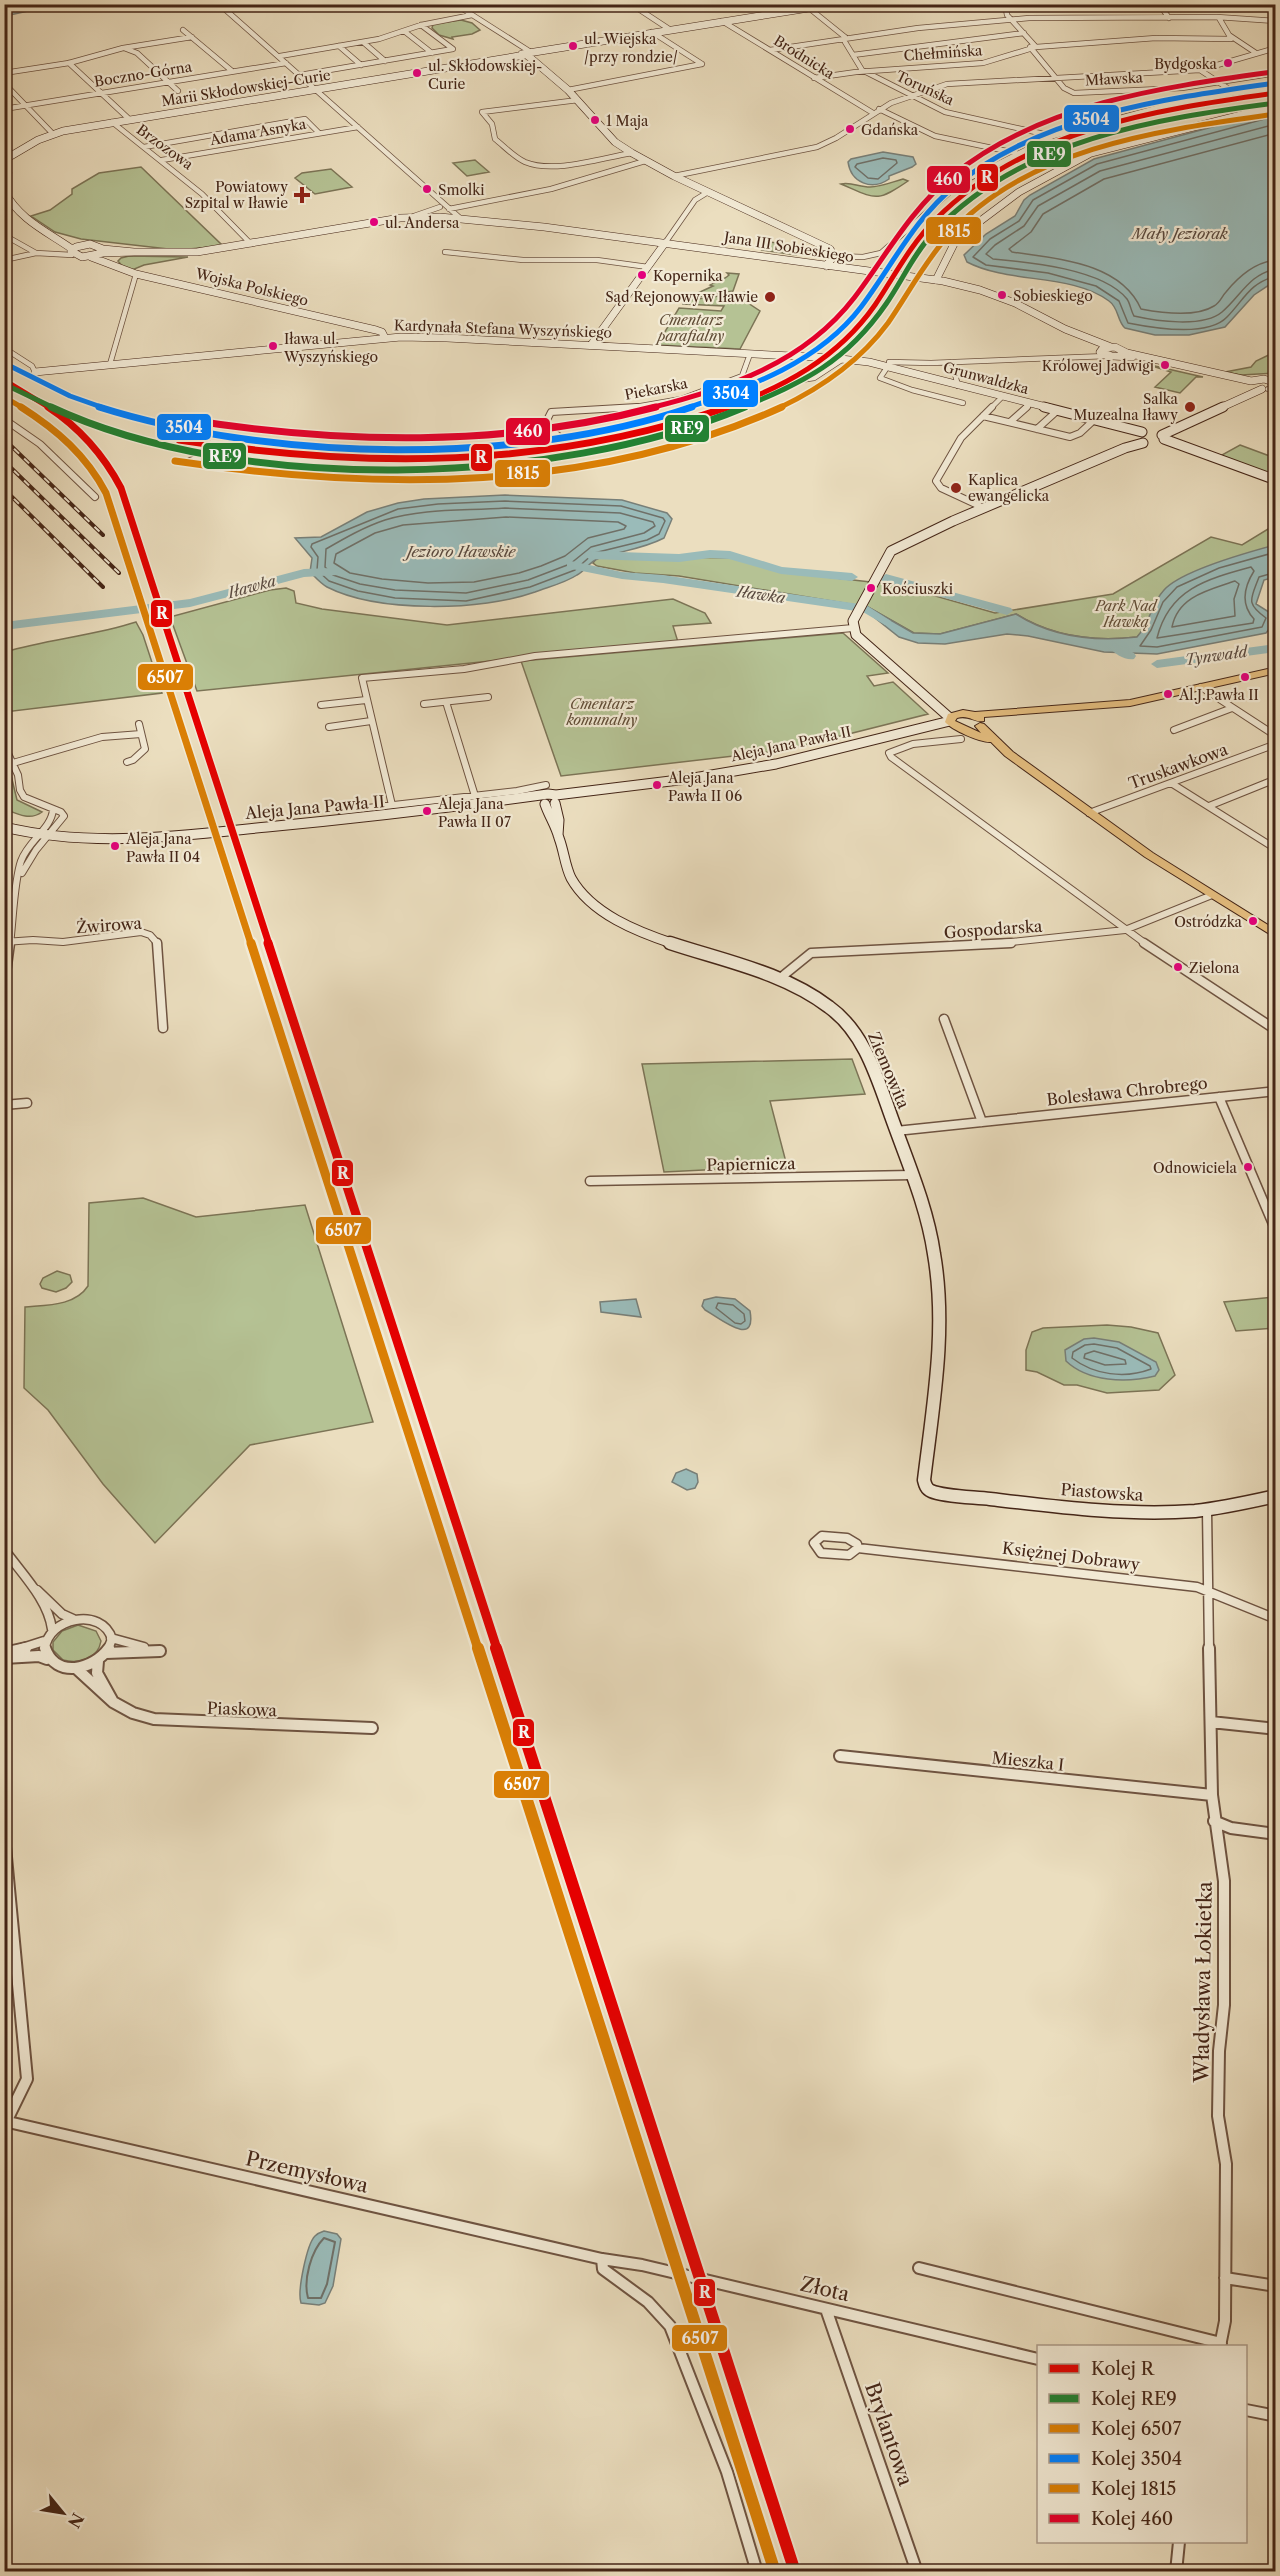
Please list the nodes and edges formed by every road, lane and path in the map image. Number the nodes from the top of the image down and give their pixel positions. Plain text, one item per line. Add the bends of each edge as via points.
1 (219, 4) edge
2 (455, 4) edge
3 (631, 4) edge
4 (834, 4) edge
5 (1005, 4) edge
6 (1159, 4) edge
7 (807, 6) edge
8 (472, 15) junction
9 (1010, 18) junction
10 (1169, 18) junction
11 (1219, 18) junction
12 (722, 21) junction
13 (1275, 21) edge
14 (421, 25) junction
15 (669, 29) junction
16 (183, 30) dead end
17 (404, 32) junction
18 (652, 32) junction
19 (1024, 33) junction
20 (192, 37) junction
21 (845, 37) junction
22 (1231, 39) junction
23 (363, 42) junction
24 (339, 46) junction
25 (1033, 47) junction
26 (123, 48) junction
27 (1275, 48) edge
28 (770, 50) junction
29 (1256, 52) junction
30 (432, 53) junction
31 (528, 53) junction
32 (853, 55) junction
33 (280, 56) junction
34 (385, 61) junction
35 (69, 63) junction
36 (286, 63) junction
37 (361, 65) junction
38 (861, 70) junction
39 (1200, 70) junction
40 (232, 71) junction
41 (4, 73) edge
42 (1275, 73) edge
43 (300, 75) junction
44 (1056, 76) junction
45 (814, 78) junction
46 (4, 82) edge
47 (170, 82) junction
48 (1219, 83) junction
49 (1275, 89) edge
50 (317, 90) junction
51 (568, 90) junction
52 (178, 91) dead end
53 (100, 93) junction
54 (1235, 93) junction
55 (909, 95) junction
56 (578, 100) junction
57 (27, 105) junction
58 (1275, 106) edge
59 (4, 109) edge
60 (879, 110) junction
61 (873, 113) junction
62 (129, 120) junction
63 (112, 122) junction
64 (358, 127) junction
65 (319, 133) junction
66 (53, 134) junction
67 (1053, 136) junction
68 (144, 147) junction
69 (18, 151) junction
70 (632, 153) junction
71 (1016, 153) junction
72 (4, 160) edge
73 (162, 160) junction
74 (645, 161) junction
75 (5, 169) edge
76 (4, 176) edge
77 (674, 176) junction
78 (4, 191) edge
79 (708, 192) junction
80 (441, 204) junction
81 (448, 209) junction
82 (414, 216) junction
83 (439, 218) junction
84 (460, 218) junction
85 (393, 219) junction
86 (471, 220) junction
87 (4, 235) edge
88 (60, 241) junction
89 (665, 243) junction
90 (251, 244) junction
91 (74, 250) junction
92 (101, 252) junction
93 (134, 252) junction
94 (445, 252) dead end
95 (36, 253) junction
96 (45, 253) junction
97 (834, 256) junction
98 (90, 257) junction
99 (4, 260) edge
100 (110, 264) junction
101 (826, 266) junction
102 (648, 267) junction
103 (136, 274) junction
104 (936, 279) junction
105 (385, 338) junction
106 (591, 345) junction
107 (4, 348) edge
108 (1105, 351) junction
109 (750, 354) junction
110 (843, 359) junction
111 (952, 362) junction
112 (110, 363) junction
113 (889, 364) junction
114 (35, 371) joint
115 (1266, 385) edge
116 (958, 386) junction
117 (1002, 397) junction
118 (963, 403) dead end
119 (1030, 404) junction
120 (1058, 410) junction
121 (983, 416) junction
122 (4, 419) edge
123 (1095, 419) junction
124 (1010, 422) junction
125 (1037, 429) junction
126 (1139, 437) junction
127 (1160, 437) junction
128 (563, 439) dead end
129 (190, 461) dead end
130 (1275, 480) edge
131 (95, 497) dead end
132 (984, 508) junction
133 (853, 628) junction
134 (1275, 670) edge
135 (912, 685) junction
136 (1201, 687) junction
137 (488, 697) dead end
138 (366, 700) junction
139 (446, 702) junction
140 (424, 704) dead end
141 (321, 705) dead end
142 (1232, 708) junction
143 (962, 714) junction
144 (979, 721) junction
145 (371, 722) junction
146 (139, 724) dead end
147 (329, 727) dead end
148 (957, 727) junction
149 (1174, 730) dead end
150 (141, 734) junction
151 (1275, 736) edge
152 (1275, 744) edge
153 (4, 745) edge
154 (1010, 754) junction
155 (127, 762) dead end
156 (13, 763) junction
157 (1275, 779) edge
158 (1171, 783) junction
159 (475, 796) junction
160 (549, 797) junction
161 (392, 805) junction
162 (1209, 806) junction
163 (341, 811) dead end
164 (1089, 813) junction
165 (4, 821) edge
166 (4, 826) edge
167 (46, 832) junction
168 (1275, 849) edge
169 (1212, 895) junction
170 (1125, 930) junction
171 (1275, 935) edge
172 (8, 942) edge
173 (779, 979) junction
174 (4, 988) edge
175 (944, 1018) dead end
176 (163, 1028) dead end
177 (1275, 1030) edge
178 (1275, 1091) edge
179 (1219, 1097) junction
180 (27, 1103) dead end
181 (4, 1105) edge
182 (982, 1122) junction
183 (896, 1131) junction
184 (912, 1175) junction
185 (590, 1181) dead end
186 (1275, 1231) edge
187 (926, 1487) joint
188 (1275, 1496) edge
189 (1207, 1510) junction
190 (858, 1548) dead end
191 (4, 1549) edge
192 (28, 1581) junction
193 (1208, 1590) junction
194 (74, 1619) junction
195 (1275, 1619) edge
196 (52, 1629) junction
197 (111, 1638) junction
198 (44, 1641) junction
199 (4, 1653) edge
200 (102, 1657) junction
201 (4, 1658) edge
202 (47, 1659) junction
203 (77, 1669) junction
204 (114, 1703) junction
205 (1210, 1722) junction
206 (372, 1728) dead end
207 (1275, 1729) edge
208 (840, 1756) dead end
209 (1212, 1795) junction
210 (1214, 1821) junction
211 (1275, 1834) edge
212 (4, 1836) edge
213 (5, 2121) edge
214 (602, 2259) junction
215 (919, 2268) dead end
216 (1225, 2278) junction
217 (1275, 2286) edge
218 (826, 2309) junction
219 (1221, 2345) edge
220 (1037, 2359) edge
221 (1247, 2410) edge
222 (1275, 2416) edge
223 (1179, 2543) edge
224 (757, 2571) edge
225 (917, 2571) edge
226 (1176, 2571) edge

1 - 33 street
2 - 8 street
3 - 15 street
4 - 7 street, Marii Skłodowskiej-Curie
5 - 9 street
6 - 10 street
7 - 12 street, Marii Skłodowskiej-Curie
7 - 21 street
8 - 14 street
8 - 31 street
9 - 10 street
9 - 19 street
9 - 21 street
10 - 11 street
11 - 13 street
11 - 22 street
12 - 15 street, Marii Skłodowskiej-Curie
12 - 28 street, Brodnicka
14 - 17 street
14 - 30 street via 453,49
15 - 18 street, Marii Skłodowskiej-Curie
16 - 20 street
17 - 23 street
17 - 30 street
18 - 31 street, Marii Skłodowskiej-Curie
18 - 51 street via 702,64
19 - 25 street
19 - 32 street
20 - 26 street
20 - 40 street
21 - 28 street
21 - 32 street
22 - 25 street, Chełmińska via 1156,38
22 - 29 street
23 - 24 street
23 - 34 street
24 - 33 street
24 - 37 street
25 - 38 street, Chełmińska via 987,62
25 - 44 street, Mławska
26 - 35 street
26 - 47 street via 137,53
27 - 29 street
28 - 45 street, Brodnicka
29 - 39 street
30 - 34 street
31 - 50 street, Marii Skłodowskiej-Curie
31 - 51 street
32 - 38 street
33 - 36 street
34 - 37 street
35 - 41 street
35 - 53 street
36 - 40 street, Boczno-Górna
36 - 43 street
37 - 43 street
38 - 45 street, Chełmińska
38 - 55 street, Toruńska
39 - 44 street
39 - 48 street
40 - 47 street, Boczno-Górna
42 - 48 street, Mławska
43 - 50 street
44 - 48 street, Mławska via 1067,91 1074,93
44 - 55 street via 962,82
45 - 61 street, Brodnicka
46 - 57 street
47 - 52 street
47 - 53 street, Boczno-Górna
48 - 54 street
49 - 54 street
50 - 62 street, Marii Skłodowskiej-Curie
50 - 64 street
51 - 56 street
53 - 57 street, Boczno-Górna
53 - 62 street
54 - 67 street via 1168,105
55 - 60 street
55 - 67 street, Toruńska via 955,116
56 - 70 street via 613,140
56 - 70 street via 482,112 492,124 495,139 523,161 546,168
57 - 59 street, Boczno-Górna
57 - 66 street
58 - 104 street via 1085,156 1019,192 963,234
60 - 61 street
60 - 71 street via 935,135
61 - 77 street via 817,147
62 - 63 street, Marii Skłodowskiej-Curie
63 - 66 street, Marii Skłodowskiej-Curie
63 - 68 street, Brzozowa
64 - 65 street, Adama Asnyka
64 - 80 street
65 - 68 street via 305,119
65 - 73 street, Adama Asnyka
66 - 69 street, Marii Skłodowskiej-Curie
67 - 71 street
68 - 73 street, Brzozowa
69 - 72 street, Marii Skłodowskiej-Curie
69 - 75 street, Marii Skłodowskiej-Curie
70 - 74 street
71 - 97 street via 960,183 881,253
73 - 90 street, Brzozowa via 188,178
74 - 77 street
74 - 81 street via 551,189
75 - 76 street via 8,173
77 - 79 street
78 - 88 street via 21,218
79 - 89 street via 695,200
79 - 97 street via 822,244
80 - 81 street
80 - 82 street
80 - 83 street
81 - 83 street
81 - 84 street
82 - 83 street
82 - 85 street
83 - 84 street, Jana III Sobieskiego
83 - 85 street
83 - 86 street, Jana III Sobieskiego
84 - 86 street, Jana III Sobieskiego
85 - 90 street
86 - 89 street, Jana III Sobieskiego
87 - 95 street
88 - 91 street
88 - 96 street via 58,248
89 - 101 street, Jana III Sobieskiego
89 - 102 street
90 - 93 street via 197,252
91 - 92 street via 94,245
91 - 96 street
91 - 98 street
92 - 93 street
92 - 98 street
92 - 100 street, Wojska Polskiego
93 - 100 street via 114,256
94 - 102 street via 523,260 597,260
95 - 96 street
95 - 99 street
97 - 101 street
98 - 100 street, Wojska Polskiego
100 - 103 street, Wojska Polskiego
101 - 104 street, Jana III Sobieskiego
102 - 106 street
103 - 105 street, Wojska Polskiego via 376,330
103 - 112 street
104 - 108 street, Jana III Sobieskiego via 1007,300 1092,340
105 - 106 street, Kardynała Stefana Wyszyńskiego
105 - 112 street, Kardynała Stefana Wyszyńskiego
106 - 109 street, Kardynała Stefana Wyszyńskiego
107 - 114 street
108 - 111 street via 1079,357
108 - 115 street
109 - 110 street, Kardynała Stefana Wyszyńskiego
109 - 128 street, Piekarska via 742,376 681,399 625,409 551,412 544,426
110 - 113 street, Grunwaldzka
110 - 129 street via 814,378 708,418 585,448 443,465 363,465 225,455
111 - 113 street
111 - 116 street
112 - 114 street, Kardynała Stefana Wyszyńskiego
113 - 116 street, Grunwaldzka
113 - 118 street via 880,378
115 - 127 street
116 - 117 street, Grunwaldzka
117 - 119 street, Grunwaldzka
117 - 121 street
119 - 120 street, Grunwaldzka
119 - 124 street
120 - 123 street, Grunwaldzka
120 - 125 street
121 - 124 street
121 - 132 street via 962,438 936,481 941,488
122 - 131 street via 39,444
123 - 125 street via 1070,437
123 - 126 street, Grunwaldzka
124 - 125 street
126 - 127 street
126 - 132 street via 1125,448
127 - 130 street
132 - 133 street via 891,551 852,621
133 - 135 street via 863,643
133 - 138 street via 535,656 464,669 362,678
134 - 136 main road
135 - 143 street
135 - 148 street
136 - 142 street
136 - 144 main road via 1130,703 1043,710
137 - 139 street
138 - 141 street
138 - 145 street
139 - 140 street
139 - 159 street
142 - 149 street
142 - 151 street
143 - 144 main road
143 - 148 main road
144 - 148 main road
144 - 154 main road
145 - 147 street
145 - 161 street
146 - 150 street
148 - 154 main road
148 - 160 street, Aleja Jana Pawła II via 894,735 776,764 695,778
148 - 170 street via 889,753
150 - 155 street via 145,748
150 - 156 street via 102,737
152 - 158 street, Truskawkowa
153 - 156 street
154 - 164 main road
156 - 167 street via 24,797 53,810
157 - 162 street
158 - 162 street
158 - 164 street, Truskawkowa
159 - 160 street
159 - 161 street
160 - 167 street, Aleja Jana Pawła II via 464,810 170,837 100,840
160 - 173 street, Ziemowita via 570,876 603,911 645,933
161 - 163 street
162 - 168 street
164 - 169 main road
165 - 167 street, Aleja Jana Pawła II
166 - 167 street, Aleja Jana Pawła II
167 - 172 street via 21,861
169 - 170 street, Gospodarska
169 - 171 main road
170 - 173 street, Gospodarska via 1002,944 816,952 806,955
170 - 177 street
172 - 174 street
172 - 176 street, Żwirowa via 63,942 141,932 150,935 158,944
173 - 183 street, Ziemowita via 821,1000 854,1030 871,1059
175 - 182 street
178 - 179 street, Bolesława Chrobrego
179 - 182 street, Bolesława Chrobrego
179 - 186 street
180 - 181 street
182 - 183 street, Bolesława Chrobrego
183 - 184 street, Ziemowita
184 - 185 street, Papiernicza
184 - 187 street, Ziemowita via 933,1247 939,1299
187 - 189 street, Piastowska via 941,1494 1080,1507
188 - 189 street, Piastowska
189 - 193 street, Władysława Łokietka
190 - 193 street, Księżnej Dobrawy
191 - 192 street
192 - 194 street via 62,1614
192 - 196 street via 51,1620
193 - 195 street, Księżnej Dobrawy
193 - 205 street, Władysława Łokietka
194 - 196 street
194 - 197 street via 96,1621
196 - 198 street
197 - 200 street
197 - 200 street via 160,1651
198 - 199 street
198 - 202 street
200 - 203 street
200 - 204 street via 97,1673
201 - 202 street, Piaskowa
202 - 203 street, Piaskowa
203 - 204 street, Piaskowa
204 - 206 street, Piaskowa via 139,1716 178,1721
205 - 207 street
205 - 209 street, Władysława Łokietka
208 - 209 street, Mieszka I
209 - 210 street, Władysława Łokietka
210 - 211 street via 1231,1828
210 - 216 street, Władysława Łokietka via 1224,1881 1224,2005 1218,2116 1226,2164
212 - 213 street via 27,2079
213 - 214 street, Przemysłowa
214 - 218 street, Złota
214 - 224 street via 603,2269 657,2308 670,2326 727,2472
215 - 219 street
216 - 217 street
216 - 219 street, Władysława Łokietka
218 - 220 street, Złota
218 - 225 street, Brylantowa
221 - 222 street
223 - 226 street

